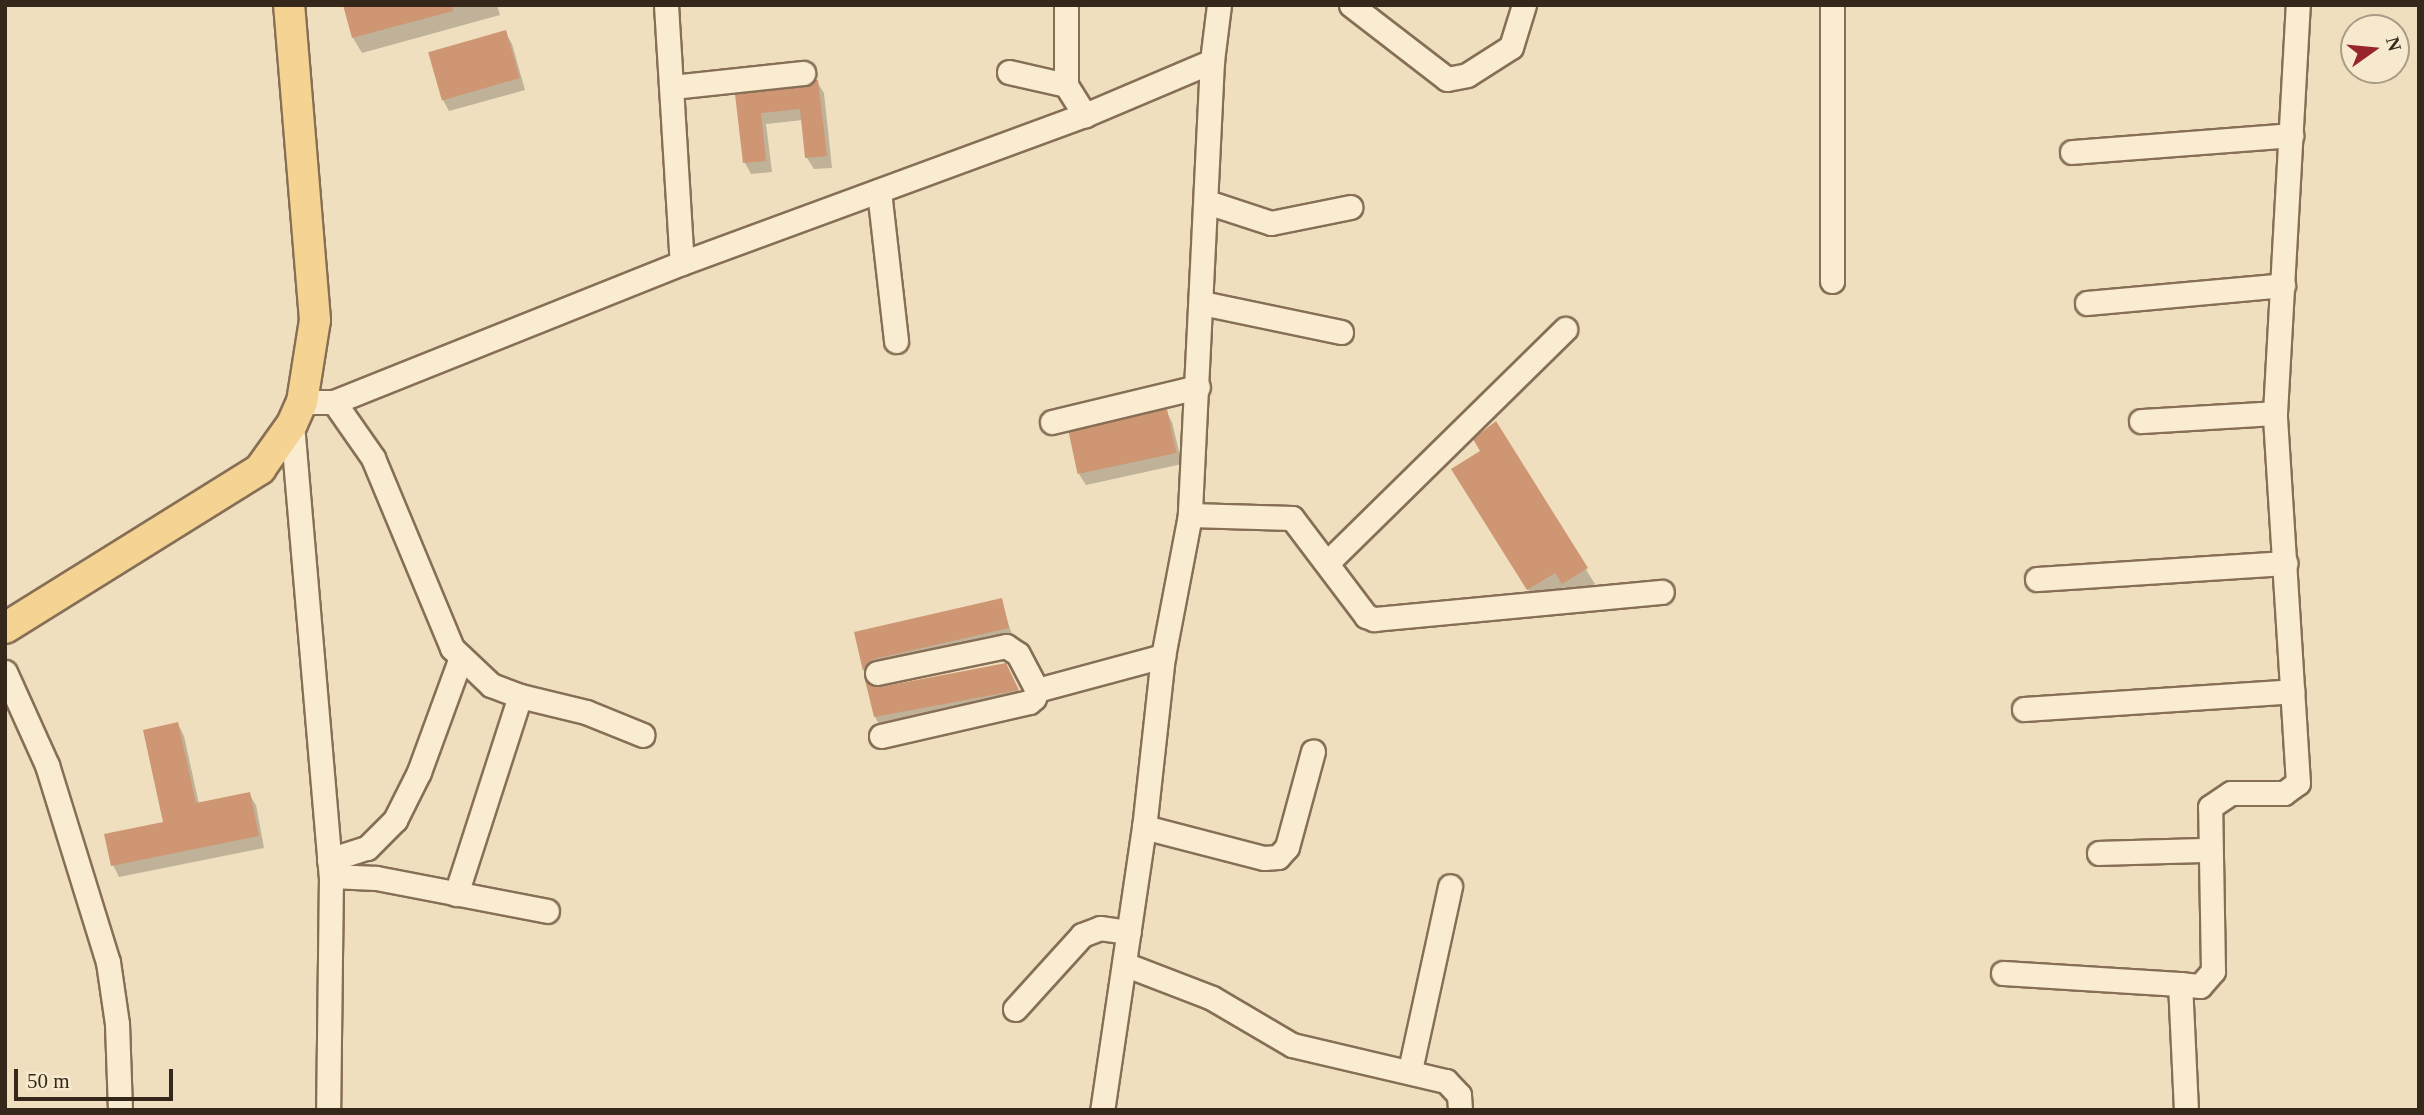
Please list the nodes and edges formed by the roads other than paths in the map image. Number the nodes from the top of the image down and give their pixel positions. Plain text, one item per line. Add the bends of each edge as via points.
1 (289, 5) edge
2 (666, 5) edge
3 (1066, 5) edge
4 (1219, 5) edge
5 (1351, 5) edge
6 (1524, 5) edge
7 (1832, 5) edge
8 (2298, 5) edge
9 (1212, 61) junction
10 (1009, 72) dead end
11 (803, 73) dead end
12 (1066, 85) junction
13 (672, 87) junction
14 (1085, 115) junction
15 (2291, 135) junction
16 (2071, 152) dead end
17 (879, 191) junction
18 (1206, 202) junction
19 (1350, 207) dead end
20 (682, 263) junction
21 (1832, 281) dead end
22 (2283, 285) junction
23 (1202, 303) junction
24 (2087, 303) dead end
25 (1565, 329) dead end
26 (1341, 332) dead end
27 (897, 341) dead end
28 (1198, 387) junction
29 (334, 402) junction
30 (297, 413) junction
31 (2275, 413) junction
32 (2141, 421) dead end
33 (1052, 422) dead end
34 (1190, 514) junction
35 (1328, 563) junction
36 (2285, 563) junction
37 (2037, 579) dead end
38 (1662, 592) dead end
39 (5, 628) edge
40 (1163, 656) junction
41 (461, 657) junction
42 (5, 673) edge
43 (877, 673) dead end
44 (1037, 690) junction
45 (2292, 691) junction
46 (520, 696) junction
47 (2024, 709) dead end
48 (643, 735) dead end
49 (881, 736) dead end
50 (1313, 751) dead end
51 (1144, 827) junction
52 (2209, 850) junction
53 (2099, 853) dead end
54 (330, 868) junction
55 (1450, 886) dead end
56 (456, 894) junction
57 (547, 911) dead end
58 (1129, 932) junction
59 (1124, 964) junction
60 (2003, 973) dead end
61 (2180, 984) junction
62 (1015, 1009) dead end
63 (1410, 1070) junction
64 (120, 1110) edge
65 (328, 1110) edge
66 (1102, 1110) edge
67 (1460, 1110) edge
68 (2186, 1110) edge

1 - 30 main road via 315,320
2 - 13 street
3 - 12 street
4 - 9 street
5 - 6 street via 1447,79 1478,69 1511,47
7 - 21 street
8 - 15 street
9 - 14 street
9 - 18 street
10 - 12 street
11 - 13 street
12 - 14 street
13 - 20 street
14 - 17 street
15 - 16 street
15 - 22 street
17 - 20 street
17 - 27 street
18 - 19 street via 1271,223
18 - 23 street
20 - 29 street
22 - 24 street
22 - 31 street
23 - 26 street
23 - 28 street
25 - 35 street
28 - 33 street
28 - 34 street
29 - 30 street
29 - 41 street via 373,458 452,648
30 - 39 main road via 260,469
30 - 54 street
31 - 32 street
31 - 36 street
34 - 35 street via 1292,518
34 - 40 street
35 - 38 street via 1366,616 1374,619
36 - 37 street
36 - 45 street
40 - 44 street
40 - 51 street
41 - 46 street via 491,685
41 - 54 street via 419,772 395,820 367,848
42 - 64 street via 47,765 108,962 117,1024
43 - 44 street via 1006,646 1018,654
44 - 49 street via 1029,702
45 - 47 street
45 - 52 street via 2298,783 2284,793 2231,793 2210,807
46 - 48 street via 586,712
46 - 56 street
50 - 51 street via 1287,848 1278,857 1264,858
51 - 58 street
52 - 53 street
52 - 61 street via 2213,971 2200,986
54 - 56 street
54 - 65 street
55 - 63 street
56 - 57 street
58 - 59 street
58 - 62 street via 1100,928 1082,935
59 - 63 street via 1212,998 1292,1045
59 - 66 street
60 - 61 street
61 - 68 street
63 - 67 street via 1446,1081 1459,1095

